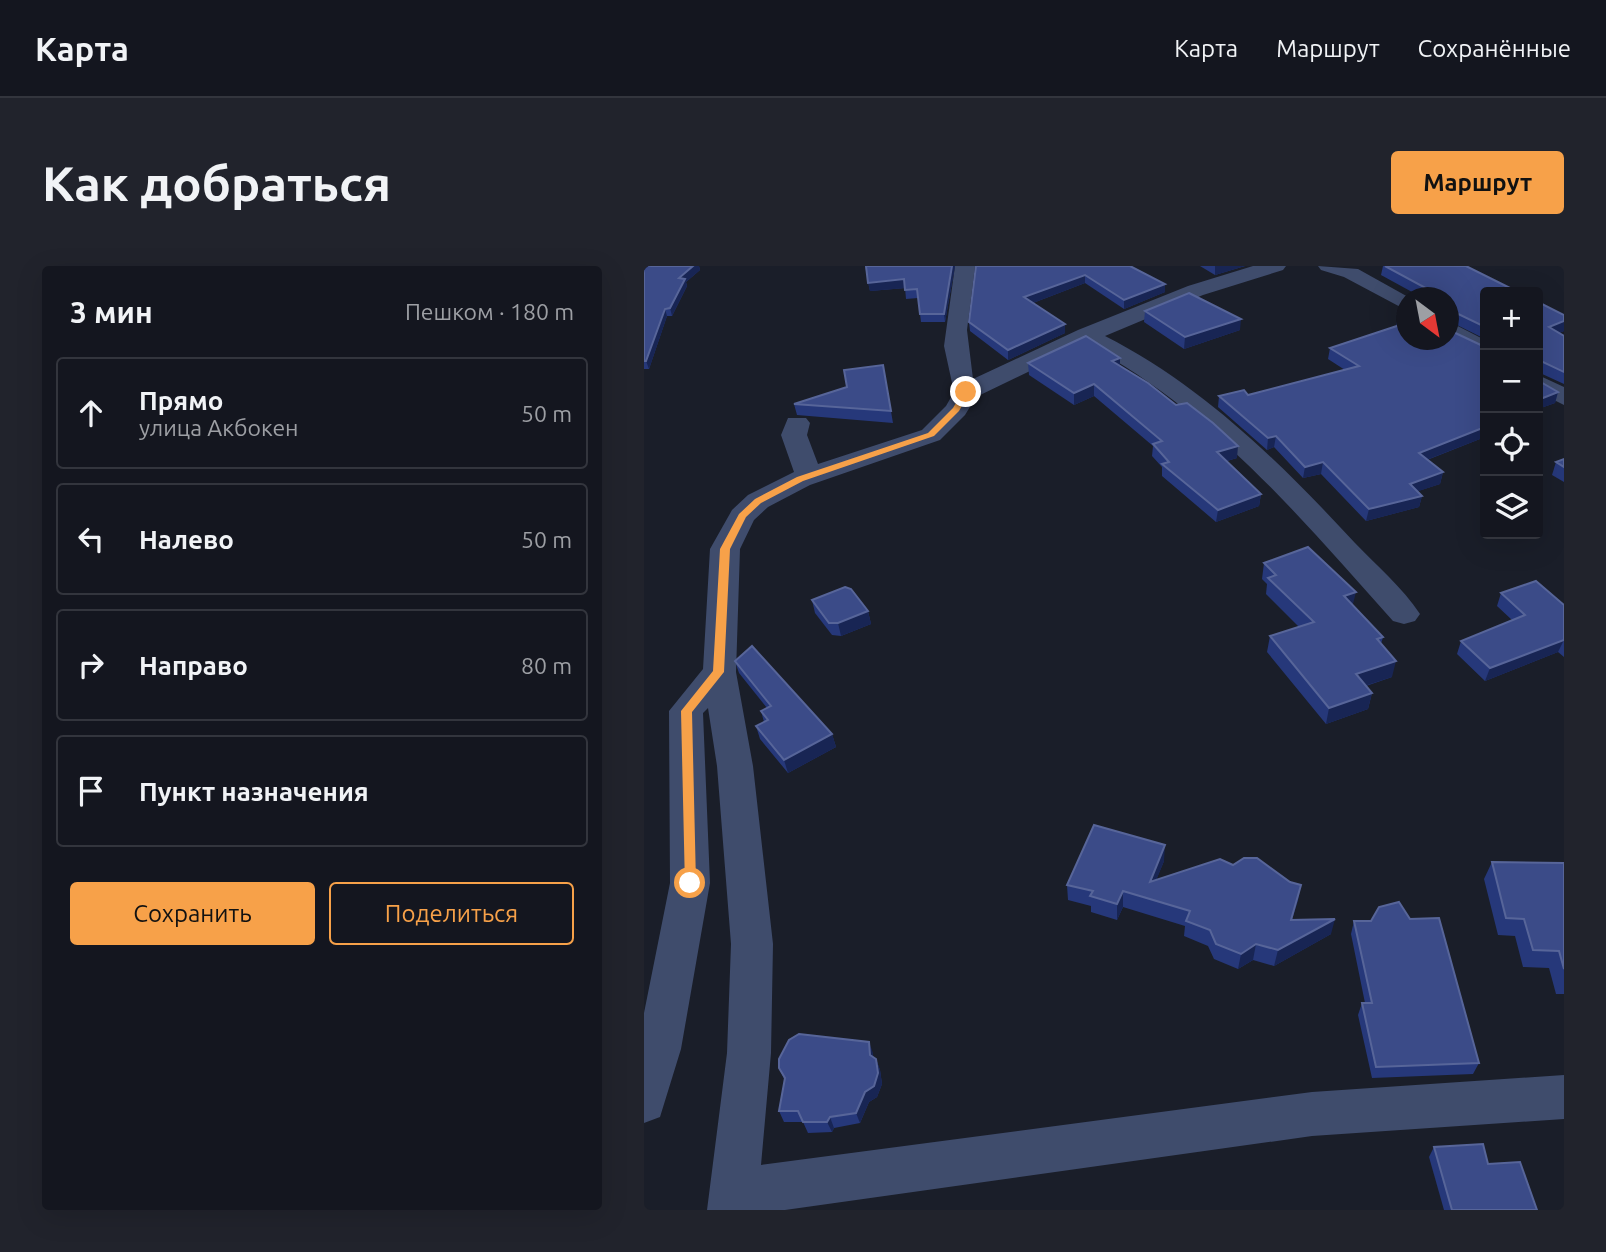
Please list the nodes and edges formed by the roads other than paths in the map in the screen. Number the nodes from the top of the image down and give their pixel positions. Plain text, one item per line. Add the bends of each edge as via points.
1 (965, 266) edge
2 (1276, 266) edge
3 (1328, 266) edge
4 (1396, 298) edge
5 (1459, 334) edge
6 (1086, 335) junction
7 (1480, 346) edge
8 (1543, 385) edge
9 (966, 392) junction
10 (1564, 398) edge
11 (797, 423) edge
12 (809, 476) junction
13 (1404, 614) dead end
14 (719, 672) junction
15 (1564, 1097) edge
16 (644, 1101) edge
17 (732, 1201) edge

1 - 9 street via 954,334 959,377
2 - 6 street via 1163,302
3 - 4 street via 1351,273
5 - 7 street
6 - 9 street
6 - 13 street via 1141,362 1203,406
8 - 10 street
9 - 12 street via 956,410 931,435
11 - 12 street via 794,435
12 - 14 street via 758,501 742,516 725,549
14 - 16 street via 686,711 690,883 659,1049
14 - 17 street via 735,766 752,944 749,1053
15 - 17 street via 1312,1114

